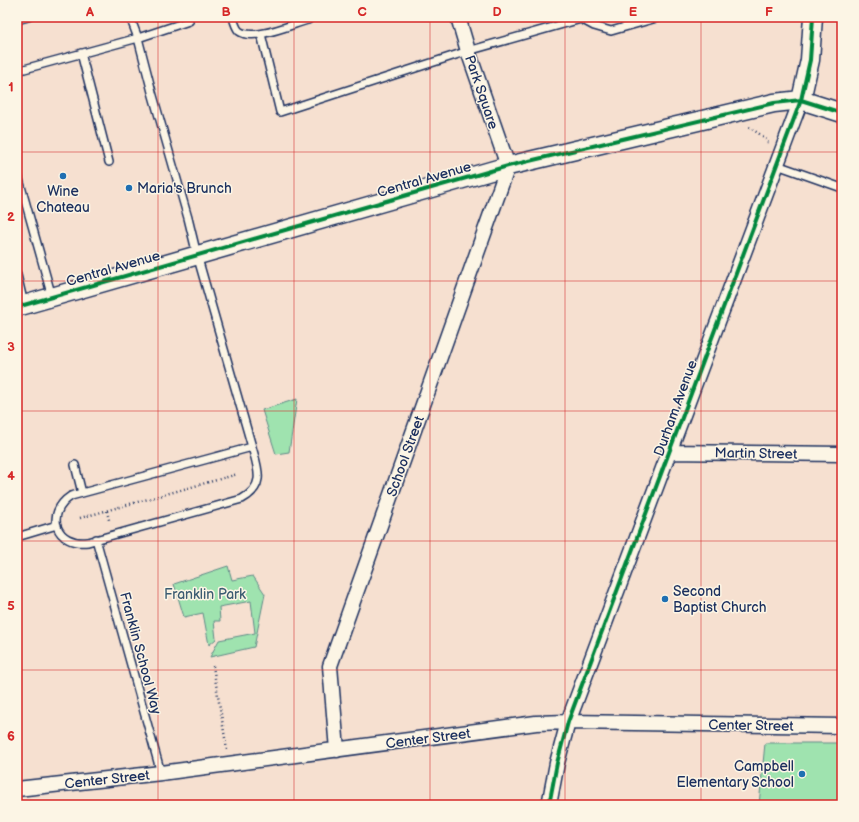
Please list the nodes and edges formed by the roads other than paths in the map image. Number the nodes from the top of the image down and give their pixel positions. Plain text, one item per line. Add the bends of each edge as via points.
1 (28, 17) edge
2 (130, 17) edge
3 (188, 17) edge
4 (233, 17) edge
5 (311, 17) edge
6 (458, 17) edge
7 (660, 17) edge
8 (814, 17) edge
9 (582, 18) edge
10 (17, 20) edge
11 (261, 34) junction
12 (138, 38) junction
13 (468, 51) junction
14 (81, 53) junction
15 (17, 71) edge
16 (801, 100) junction
17 (842, 112) edge
18 (109, 162) dead end
19 (777, 165) junction
20 (508, 166) junction
21 (17, 172) edge
22 (842, 188) edge
23 (197, 256) junction
24 (17, 276) edge
25 (52, 297) junction
26 (21, 306) edge
27 (252, 447) junction
28 (670, 452) junction
29 (842, 454) edge
30 (75, 464) dead end
31 (82, 493) junction
32 (57, 525) junction
33 (17, 537) edge
34 (96, 539) junction
35 (568, 722) junction
36 (842, 726) edge
37 (337, 750) junction
38 (161, 773) junction
39 (17, 789) edge
40 (549, 805) edge

1 - 10 lane
2 - 12 lane
3 - 12 lane via 189,21
4 - 11 lane via 238,30 244,34
5 - 11 lane
6 - 13 street, Park Square
7 - 9 lane via 611,31 594,26
8 - 16 street, Durham Avenue via 810,60
9 - 13 lane
11 - 13 lane via 280,112
12 - 14 lane
12 - 23 lane
13 - 20 street, Park Square
14 - 15 lane
14 - 18 lane
16 - 17 street, Central Avenue
16 - 19 street, Durham Avenue
16 - 20 street, Central Avenue via 774,103
19 - 22 lane
19 - 28 street, Durham Avenue
20 - 23 street, Central Avenue
20 - 37 street, School Street via 330,666
21 - 25 lane
23 - 25 street, Central Avenue
23 - 27 lane
24 - 26 lane
25 - 26 street, Central Avenue
27 - 31 lane
27 - 34 lane via 259,473 255,489 249,495
28 - 29 street, Martin Street
28 - 35 street, Durham Avenue
30 - 31 lane
31 - 32 lane via 71,496 59,507 56,515
32 - 33 lane
32 - 34 lane via 59,531 71,542 80,543
34 - 38 lane, Franklin School Way
35 - 36 street, Center Street
35 - 37 street, Center Street via 536,723
35 - 40 street, Durham Avenue
37 - 38 street, Center Street
38 - 39 street, Center Street

